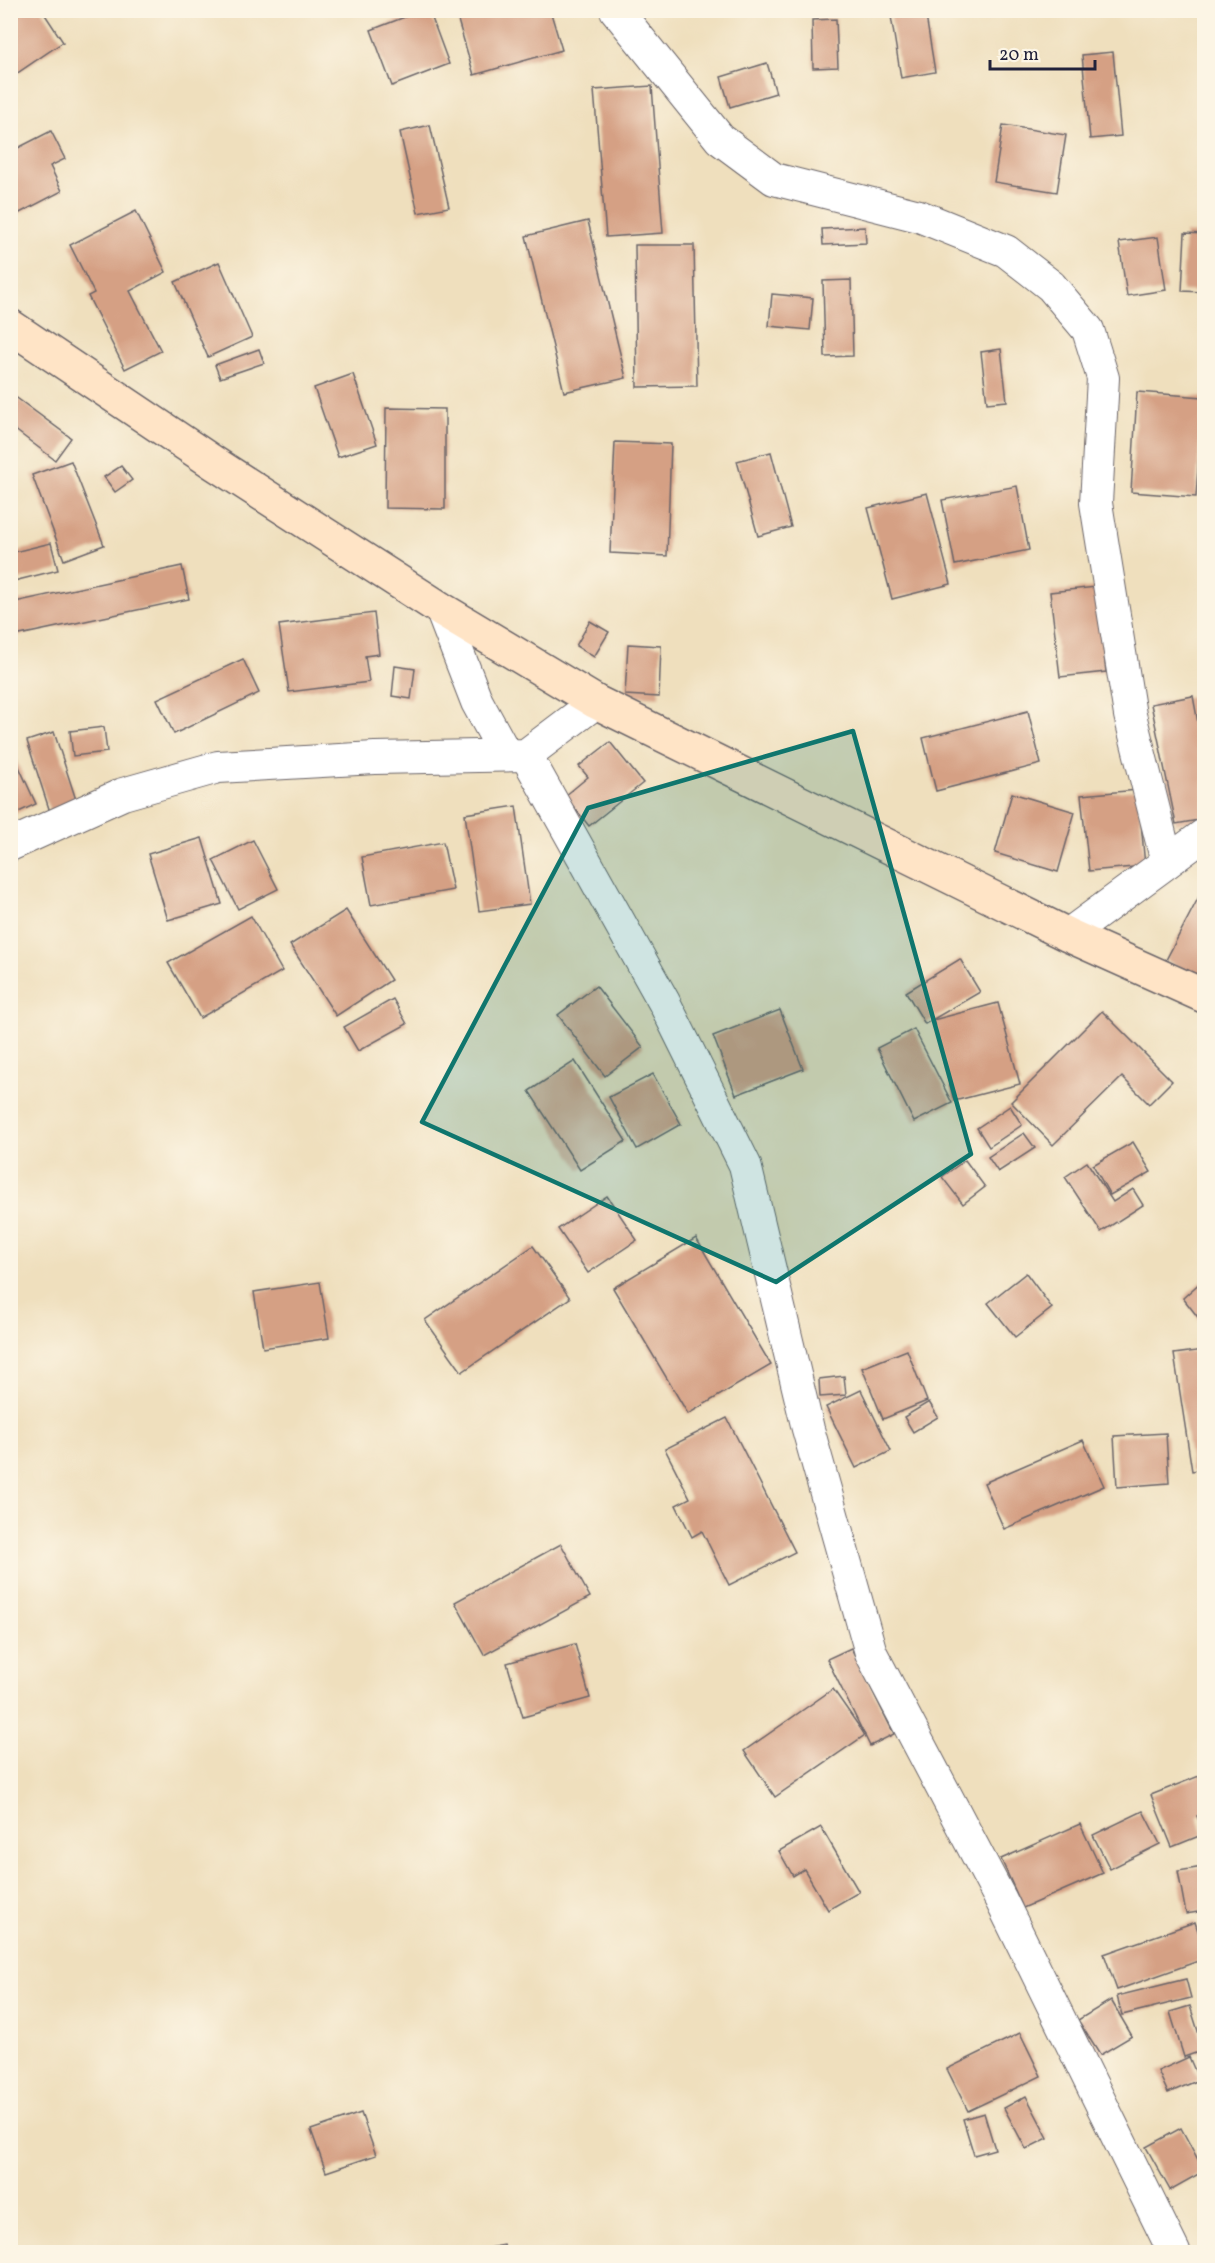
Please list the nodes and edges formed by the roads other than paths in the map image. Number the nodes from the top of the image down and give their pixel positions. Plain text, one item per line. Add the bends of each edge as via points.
1 (616, 10) edge
2 (10, 326) edge
3 (441, 609) junction
4 (596, 702) junction
5 (516, 755) junction
6 (1204, 835) edge
7 (10, 844) edge
8 (1167, 862) junction
9 (1068, 935) junction
10 (1204, 996) edge
11 (1174, 2253) edge

1 - 8 street via 720,139 774,179 919,216 1006,251 1051,286 1088,330 1103,378 1096,503 1130,716
2 - 3 street
3 - 4 street
3 - 5 street via 477,702
4 - 5 street
4 - 9 street
5 - 7 street via 218,767 123,794
5 - 11 street via 664,1002 745,1165 808,1429 871,1653 1001,1900
6 - 8 street
8 - 9 street
9 - 10 street

